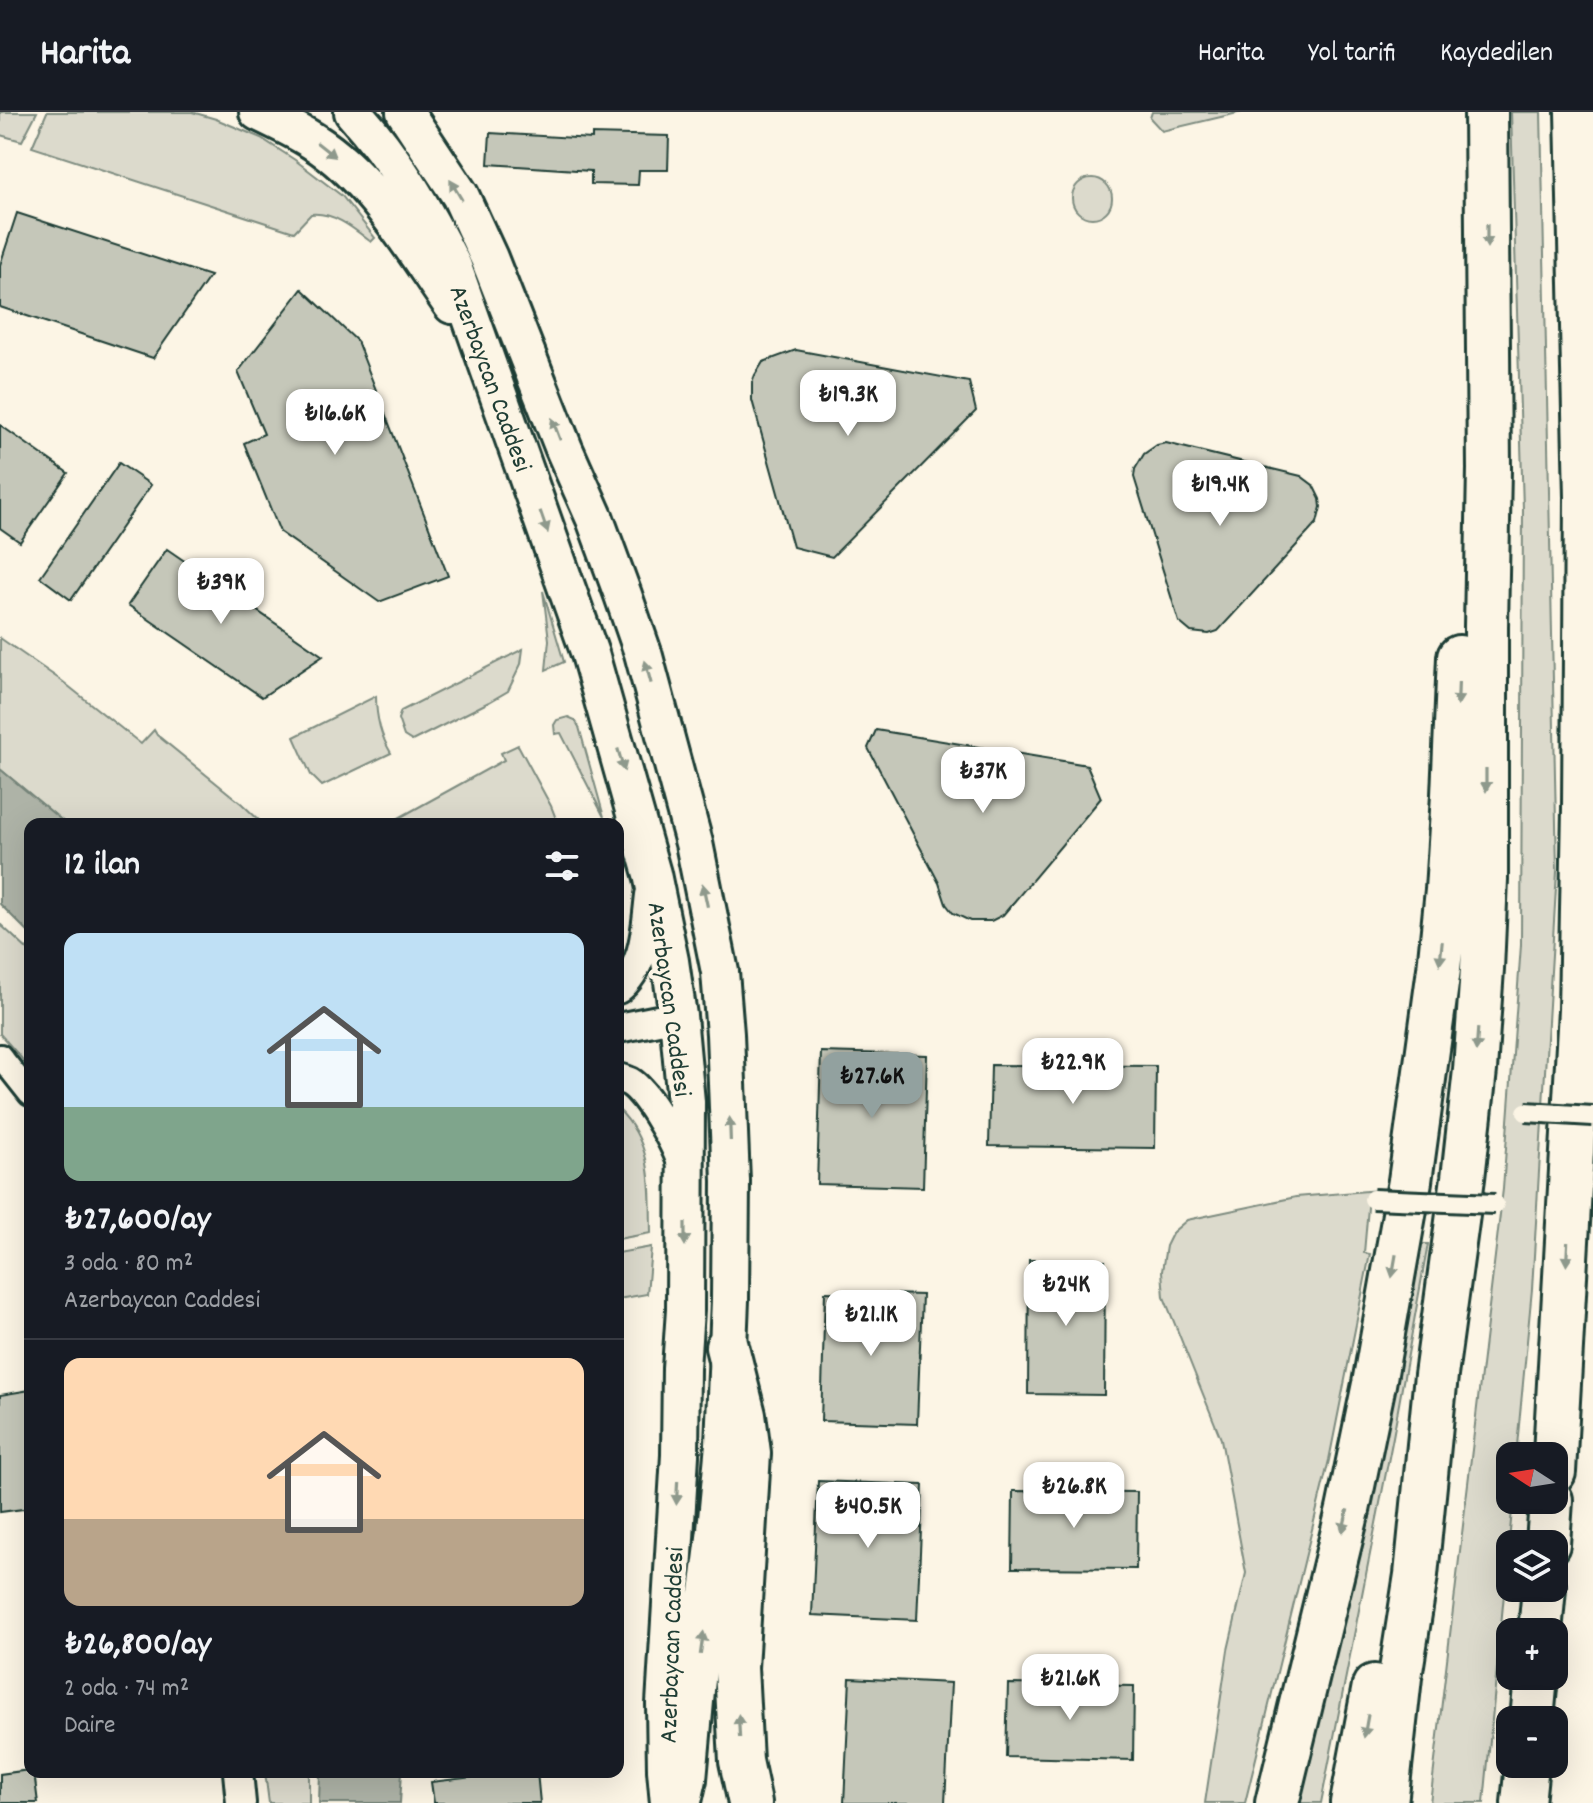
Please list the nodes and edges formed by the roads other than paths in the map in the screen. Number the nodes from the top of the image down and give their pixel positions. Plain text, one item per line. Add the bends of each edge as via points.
1 (258, 112) edge
2 (353, 112) edge
3 (405, 112) edge
4 (1468, 112) edge
5 (1486, 112) edge
6 (1577, 112) edge
7 (1486, 190) junction
8 (1487, 282) junction
9 (479, 343) junction
10 (652, 874) junction
11 (720, 972) junction
12 (624, 984) edge
13 (678, 1016) junction
14 (624, 1027) edge
15 (0, 1056) edge
16 (624, 1080) edge
17 (24, 1086) edge
18 (1526, 1112) dead end
19 (1593, 1116) edge
20 (685, 1179) junction
21 (1373, 1199) dead end
22 (1495, 1204) dead end
23 (727, 1347) junction
24 (1436, 1375) junction
25 (1556, 1442) edge
26 (220, 1778) edge
27 (239, 1778) edge
28 (1526, 1778) edge
29 (222, 1803) edge
30 (241, 1803) edge
31 (669, 1803) edge
32 (682, 1803) edge
33 (750, 1803) edge
34 (1277, 1803) edge
35 (1352, 1803) edge
36 (1386, 1803) edge
37 (1523, 1803) edge

1 -> 9 main road via 315,142 381,204
2 - 9 main road, Azerbaycan Caddesi via 429,218 453,267
11 -> 3 main road, Azerbaycan Caddesi via 690,829 623,595 489,258 460,195
4 - 7 main road
5 - 7 highway
6 -> 25 highway via 1586,497 1584,824 1580,1010
7 -> 8 highway
8 -> 24 highway via 1482,969 1465,1163
8 -> 34 highway via 1472,348 1465,423 1451,826 1439,969 1410,1181 1348,1510
9 -> 10 main road, Azerbaycan Caddesi via 590,654
10 - 12 street via 645,940
10 - 13 main road, Azerbaycan Caddesi
11 - 13 main road via 713,995 700,1008
23 -> 11 main road, Azerbaycan Caddesi via 730,1133
13 - 14 street
13 - 20 main road, Azerbaycan Caddesi via 686,1102
15 - 17 street
16 - 20 street via 654,1111 681,1157
18 - 19 street, bridge
20 -> 31 main road, Azerbaycan Caddesi via 680,1455 665,1704
21 - 22 street, bridge
32 -> 23 main road, Azerbaycan Caddesi via 716,1530
33 -> 23 highway via 741,1761 736,1668 749,1453
24 -> 35 highway
24 - 36 highway
26 - 29 street
27 - 30 street
28 - 37 highway

